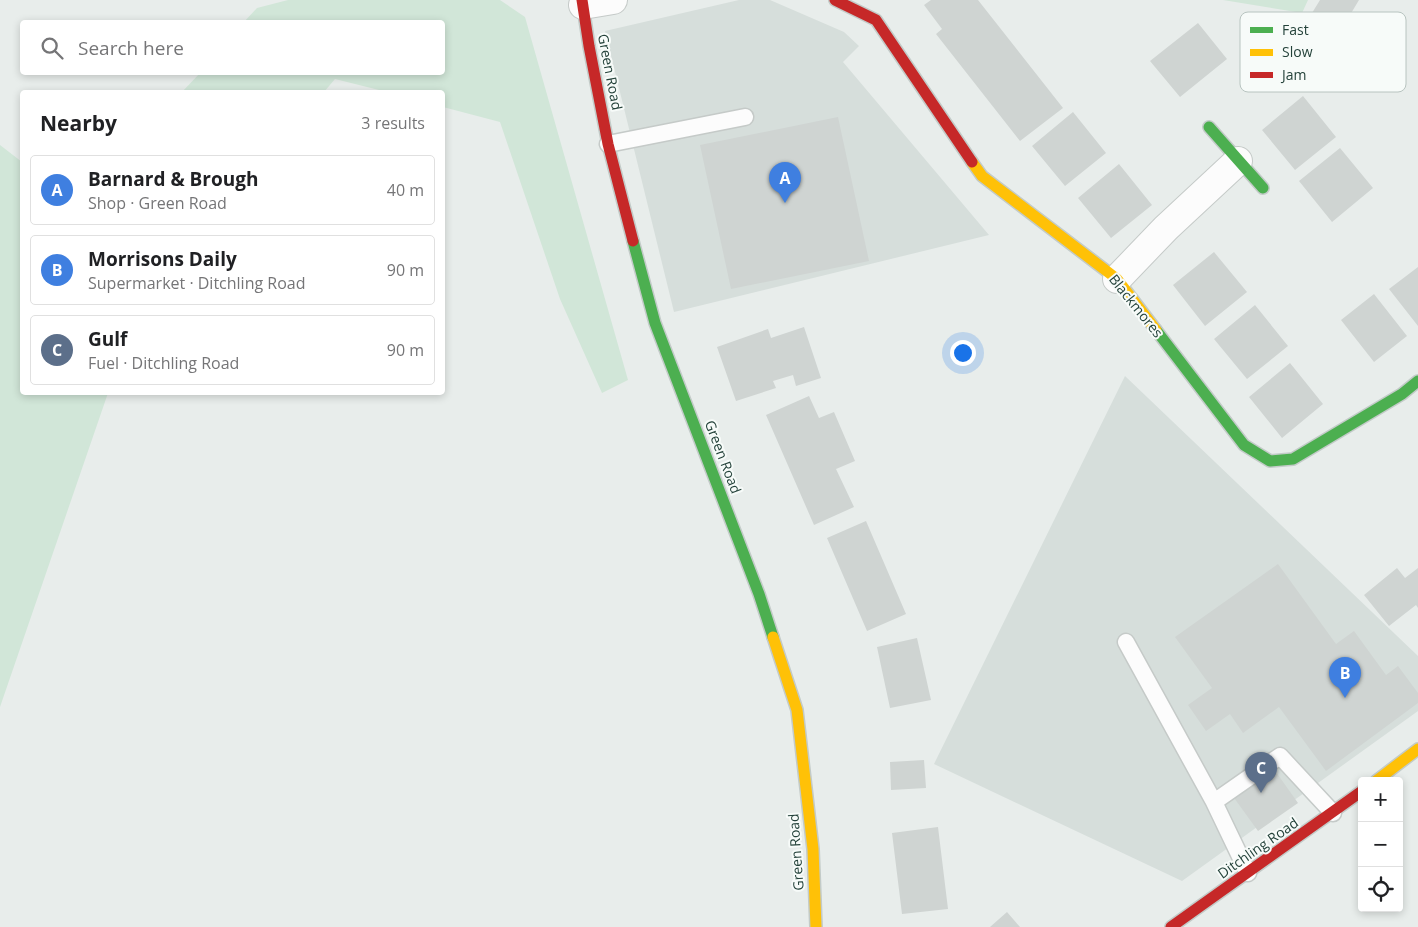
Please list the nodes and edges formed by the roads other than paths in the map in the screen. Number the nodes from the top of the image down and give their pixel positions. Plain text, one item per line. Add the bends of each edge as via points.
1 (613, 0) edge
2 (835, 0) edge
3 (582, 2) edge
4 (745, 117) dead end
5 (1209, 127) dead end
6 (608, 144) junction
7 (1238, 161) junction
8 (1263, 188) dead end
9 (1117, 279) junction
10 (1418, 381) edge
11 (1126, 642) dead end
12 (1418, 749) edge
13 (1381, 777) edge
14 (1358, 794) edge
15 (1214, 802) junction
16 (1333, 813) junction
17 (1248, 873) junction
18 (816, 927) edge
19 (1171, 927) edge

1 - 3 street
2 - 9 street, Blackmores via 876,20 982,176
3 - 6 street, Green Road
4 - 6 lane
5 - 7 street
6 - 18 street, Green Road via 655,323 759,594 796,710 813,849
7 - 8 street
7 - 9 street
9 - 10 street, Blackmores via 1244,445 1270,460 1293,459 1402,394
11 - 15 lane
12 - 13 street
14 - 16 street, Ditchling Road
15 - 16 lane via 1280,756
15 - 17 lane
16 - 17 street, Ditchling Road
17 - 19 street, Ditchling Road

